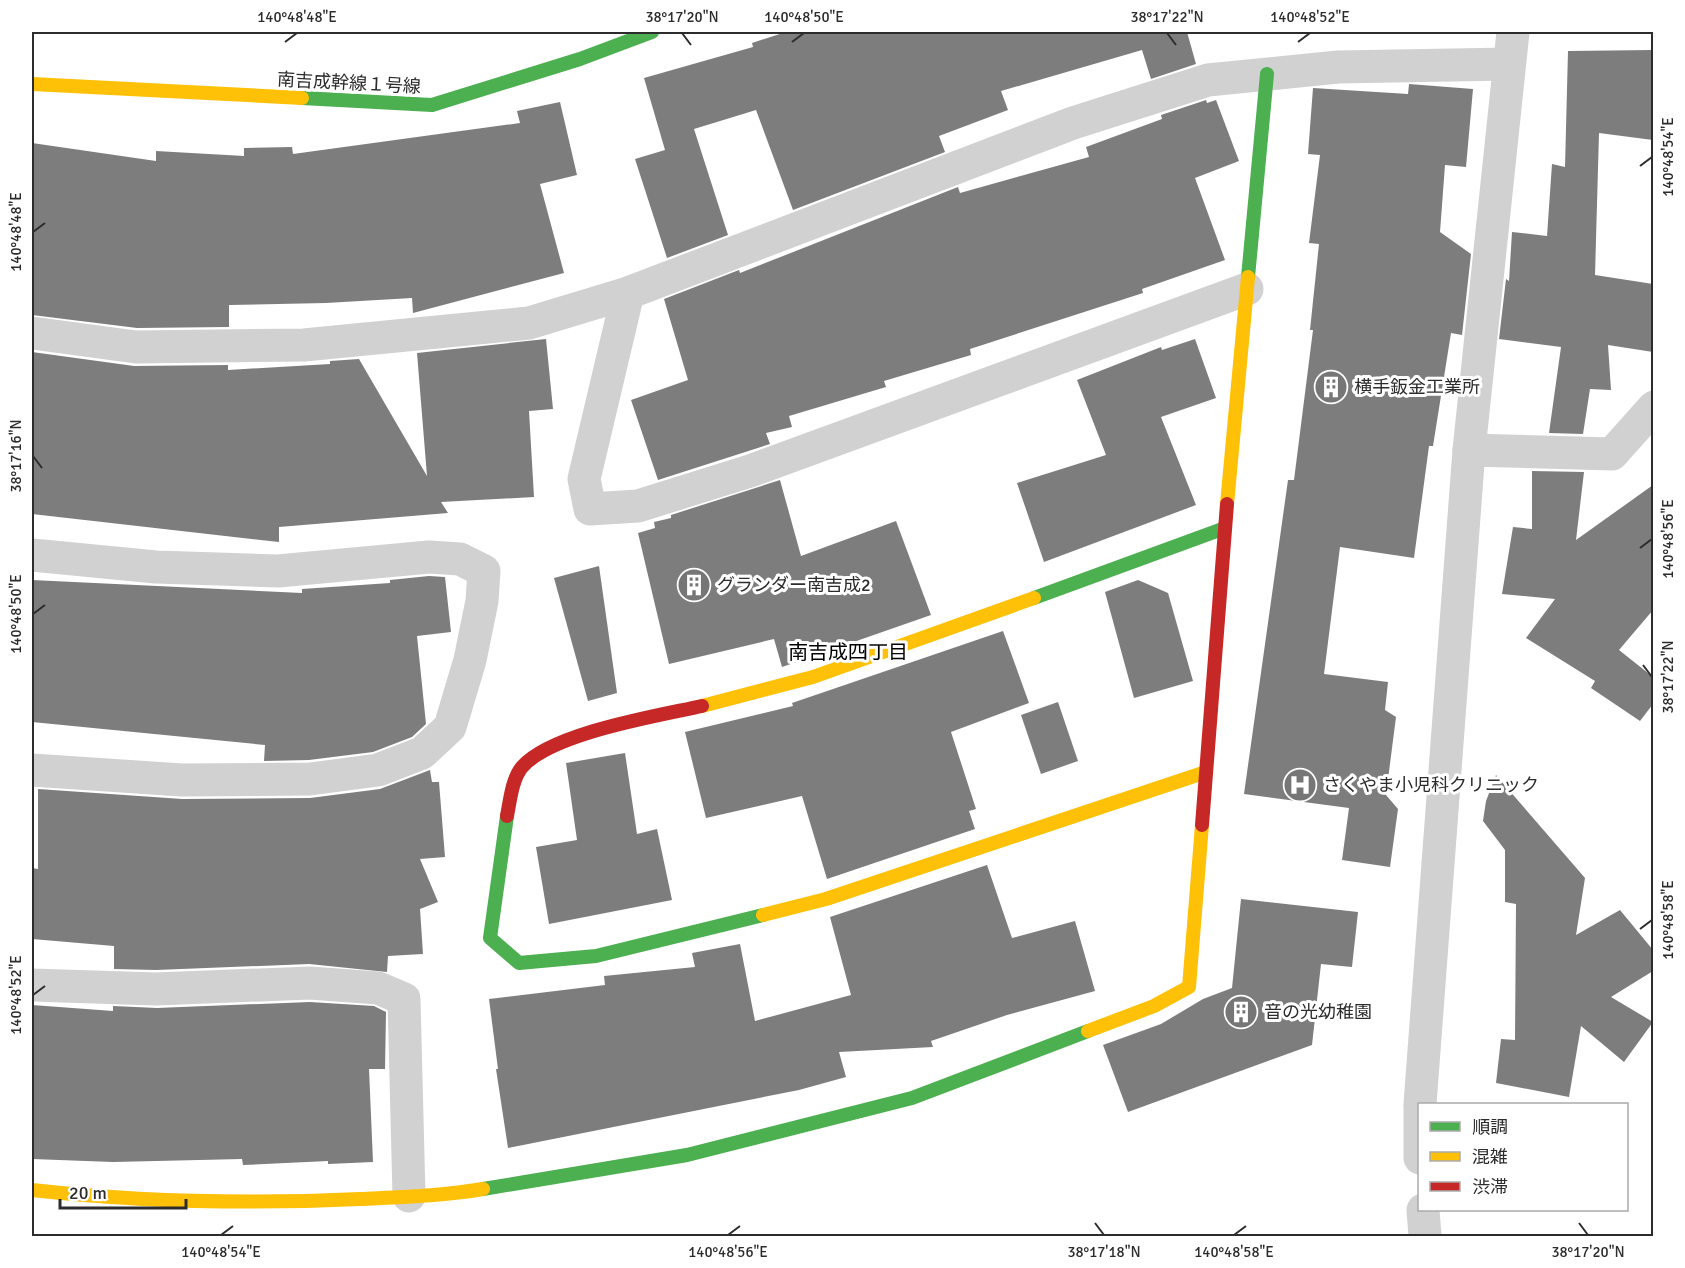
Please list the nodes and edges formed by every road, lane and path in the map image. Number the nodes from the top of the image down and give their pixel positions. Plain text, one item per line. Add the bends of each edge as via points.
1 (652, 32) edge
2 (1512, 32) edge
3 (1509, 64) junction
4 (1267, 74) junction
5 (32, 84) edge
6 (1247, 289) junction
7 (628, 292) junction
8 (32, 333) edge
9 (1653, 407) edge
10 (1469, 450) junction
11 (1225, 528) junction
12 (32, 555) edge
13 (32, 770) edge
14 (1206, 772) junction
15 (32, 985) edge
16 (1420, 1103) edge
17 (32, 1190) edge
18 (409, 1196) junction
19 (1423, 1211) edge
20 (1425, 1236) edge

1 - 5 street, 南吉成幹線１号線 via 432,105
2 - 3 street
3 - 4 street via 1338,67
3 - 10 street
4 - 6 street
4 - 7 street via 1208,80 1073,123
6 - 7 street via 750,471 638,506 591,509 584,479
6 - 11 street
7 - 8 street via 530,323 304,345 136,346
9 - 10 street via 1612,454
10 - 16 street
11 - 14 street
11 - 14 street via 855,662 759,693 591,733 542,752 520,768 509,806 490,938 519,963 596,956 826,899
12 - 13 street via 156,567 278,571 429,557 460,559 484,571 470,660 450,727 422,753 378,770 310,779 182,780
14 - 18 street via 1189,987 1163,1001 912,1098 687,1155 454,1194
15 - 18 street via 156,989 310,983 378,988 404,999
17 - 18 street via 95,1197 295,1202
19 - 20 street

